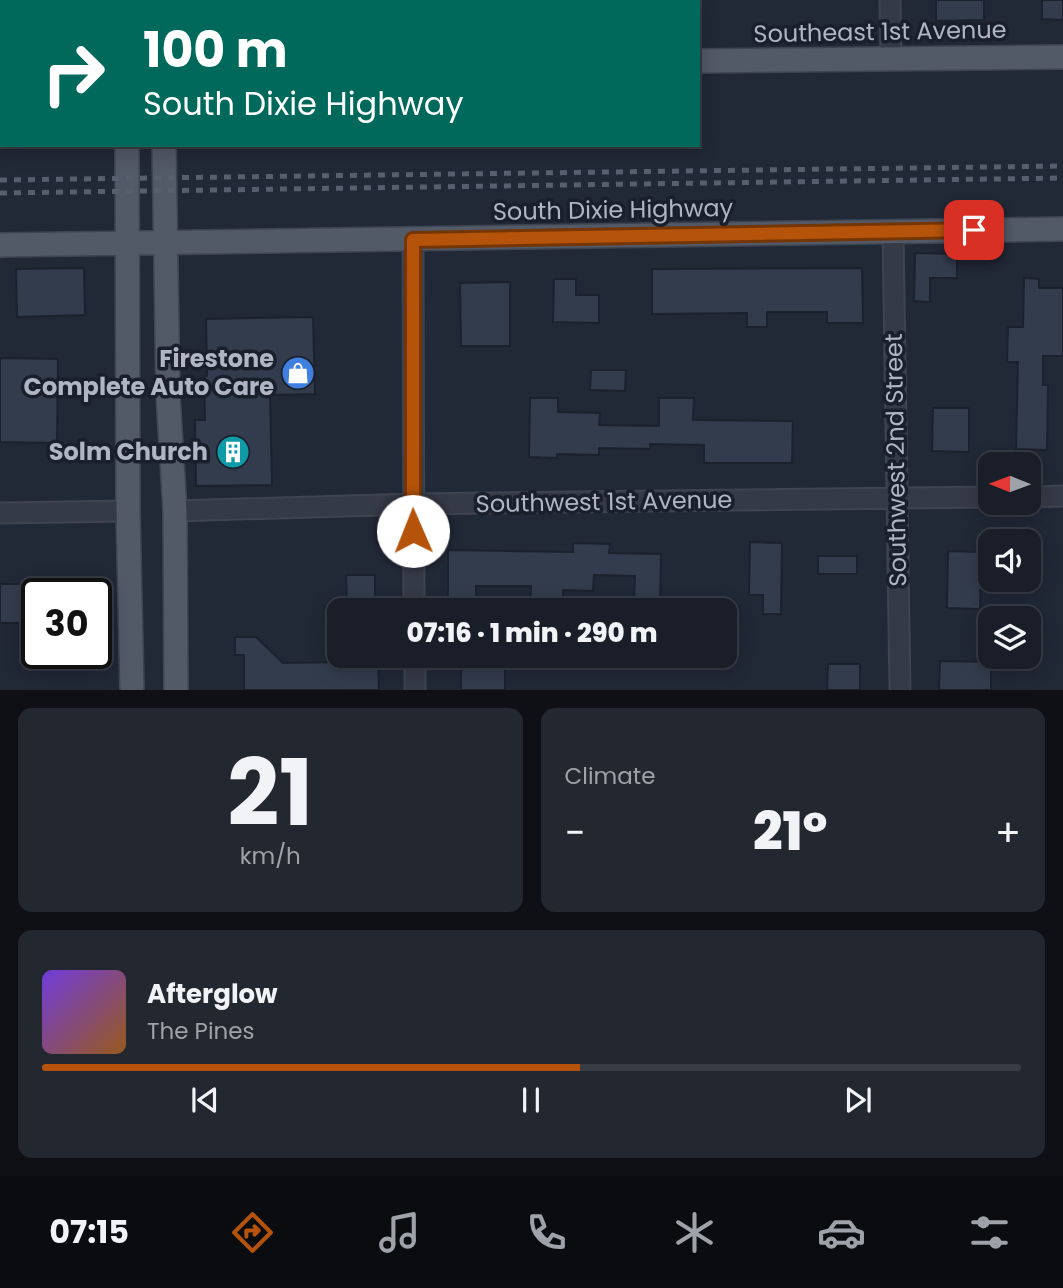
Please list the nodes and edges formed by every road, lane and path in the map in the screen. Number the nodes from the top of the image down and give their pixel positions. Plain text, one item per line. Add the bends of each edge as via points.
1 (890, 0) edge
2 (1063, 57) edge
3 (891, 59) junction
4 (700, 61) edge
5 (127, 147) edge
6 (164, 147) edge
7 (1063, 229) edge
8 (892, 231) junction
9 (413, 240) junction
10 (127, 244) junction
11 (165, 244) junction
12 (0, 245) edge
13 (1063, 496) edge
14 (978, 497) edge
15 (1041, 497) edge
16 (896, 499) junction
17 (413, 504) junction
18 (128, 511) junction
19 (175, 511) junction
20 (0, 513) edge
21 (414, 598) edge
22 (415, 668) edge
23 (132, 690) edge
24 (176, 690) edge
25 (415, 690) edge
26 (900, 690) edge

1 - 3 street
2 - 3 main road, Southeast 1st Avenue
3 - 4 main road, Southeast 1st Avenue
5 - 10 main road
6 - 11 main road
7 - 8 main road, South Dixie Highway
8 - 9 main road, South Dixie Highway
8 - 16 street, Southwest 2nd Street
9 - 11 main road, South Dixie Highway
9 - 17 street
10 - 11 main road, South Dixie Highway
10 - 12 main road, South Dixie Highway
10 - 18 main road
11 - 19 main road
13 - 15 street
14 - 16 street, Southwest 1st Avenue
16 - 17 street, Southwest 1st Avenue
16 - 26 street, Southwest 2nd Street
17 - 19 street, Southwest 1st Avenue
17 - 21 street
18 - 20 street
18 - 23 main road
19 - 24 main road
22 - 25 street

